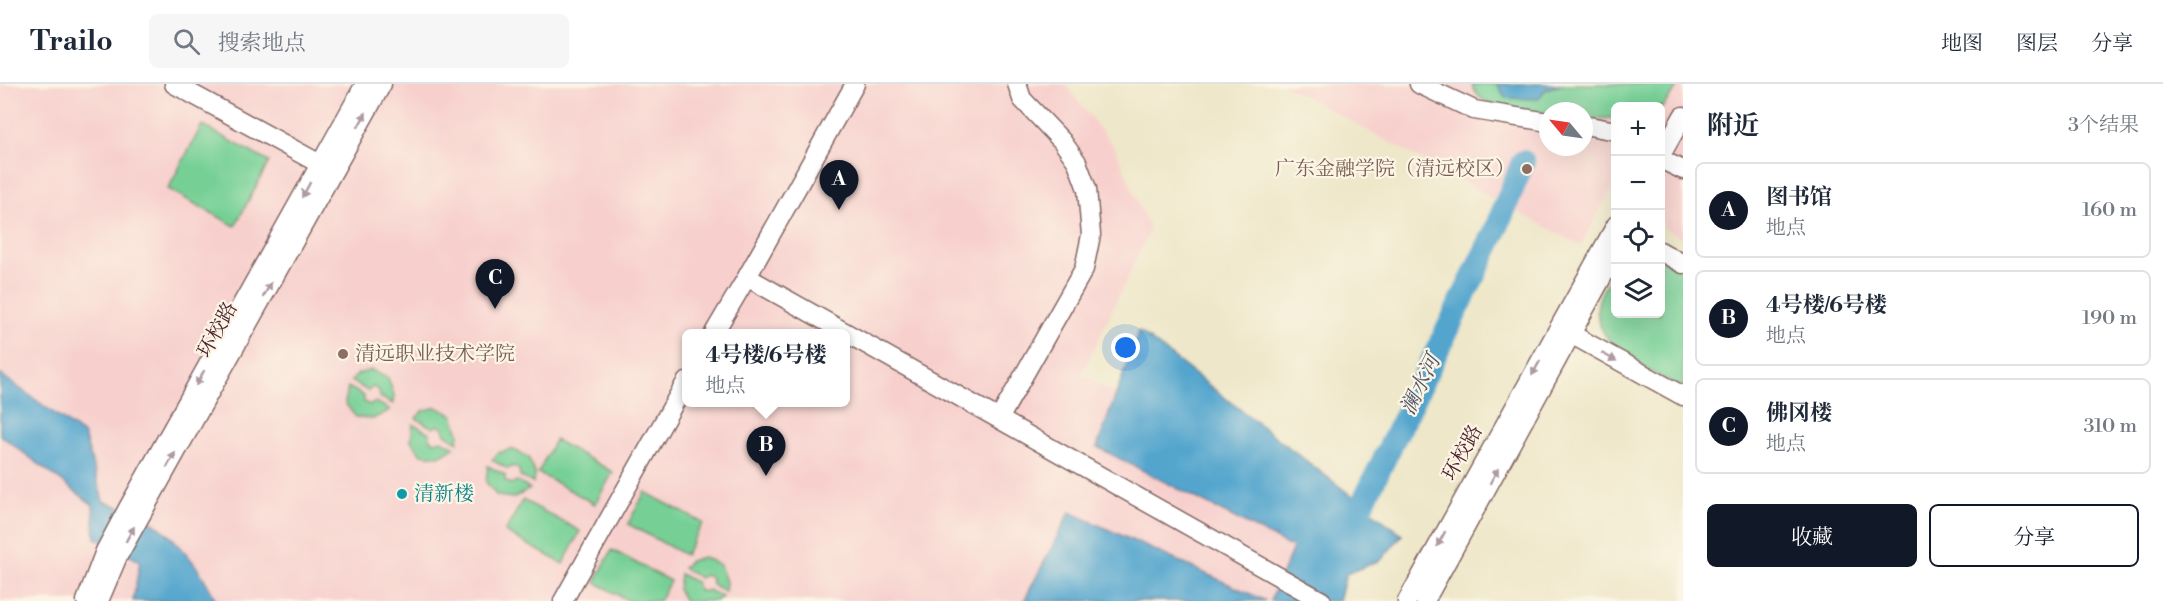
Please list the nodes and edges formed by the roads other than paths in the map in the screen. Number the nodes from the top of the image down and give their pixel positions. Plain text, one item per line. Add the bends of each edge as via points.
1 (174, 84) edge
2 (365, 84) edge
3 (382, 84) edge
4 (855, 84) edge
5 (1017, 84) edge
6 (1419, 84) edge
7 (1683, 116) edge
8 (1539, 121) edge
9 (1593, 127) edge
10 (1611, 130) edge
11 (1661, 156) edge
12 (1665, 161) edge
13 (327, 168) junction
14 (1683, 170) edge
15 (1611, 236) edge
16 (1665, 254) edge
17 (1611, 260) edge
18 (1683, 264) edge
19 (747, 277) junction
20 (716, 329) edge
21 (839, 329) edge
22 (1564, 331) junction
23 (850, 335) edge
24 (682, 391) edge
25 (1683, 396) edge
26 (999, 419) junction
27 (111, 554) junction
28 (86, 601) edge
29 (99, 601) edge
30 (563, 601) edge
31 (1322, 601) edge
32 (1407, 601) edge
33 (1425, 601) edge

1 - 13 street
2 - 13 street, 环校路
13 -> 3 street, 环校路
4 - 19 street
5 - 26 street via 1022,99 1077,162 1089,196 1091,235 1084,269
6 - 8 street via 1474,110
7 - 11 street
9 - 10 street
12 - 14 street
13 - 27 street, 环校路
15 - 22 street, 环校路
16 - 18 street
17 - 22 street, 环校路
19 - 20 street
19 - 21 street
22 -> 25 street
22 -> 32 street, 环校路
33 -> 22 street, 环校路
23 - 26 street
24 - 30 street
26 - 31 street
27 - 28 street, 环校路
27 - 29 street, 环校路

